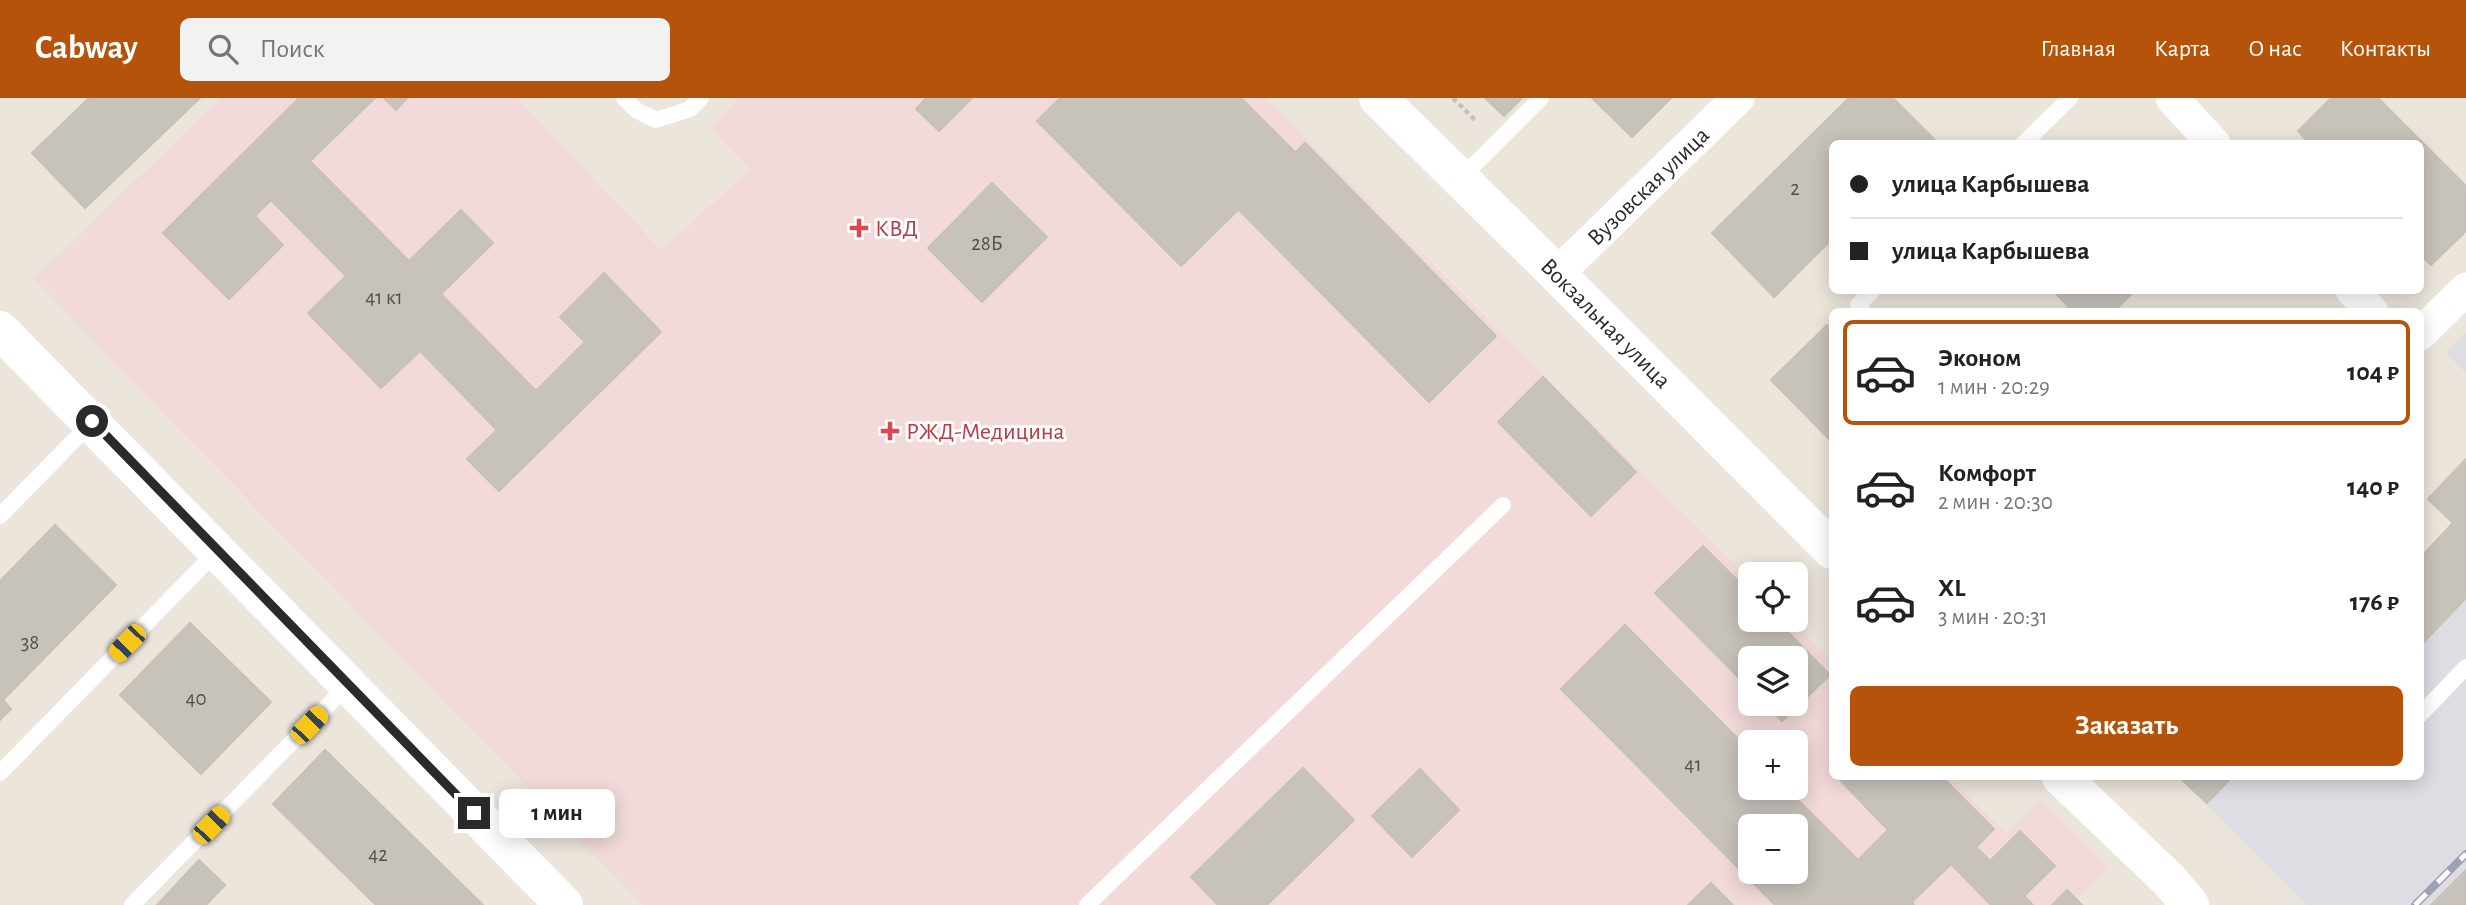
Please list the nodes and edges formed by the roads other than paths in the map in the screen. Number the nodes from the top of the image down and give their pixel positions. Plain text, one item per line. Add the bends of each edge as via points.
1 (624, 98) edge
2 (701, 98) edge
3 (1378, 98) edge
4 (1541, 98) edge
5 (1738, 98) edge
6 (2070, 98) edge
7 (2172, 98) edge
8 (2027, 140) edge
9 (2210, 140) edge
10 (1460, 179) junction
11 (1558, 274) junction
12 (2466, 289) edge
13 (1869, 294) edge
14 (2356, 294) edge
15 (1861, 308) edge
16 (2368, 308) edge
17 (0, 330) edge
18 (2424, 330) edge
19 (92, 421) junction
20 (1503, 505) dead end
21 (0, 516) edge
22 (1829, 547) edge
23 (218, 550) junction
24 (2466, 667) edge
25 (348, 685) junction
26 (2424, 711) edge
27 (0, 773) edge
28 (2064, 780) edge
29 (132, 905) edge
30 (564, 905) edge
31 (1087, 905) edge
32 (2190, 905) edge

1 - 2 lane via 656,120 690,109
3 - 10 street, Вокзальная улица
4 - 10 lane
5 - 11 street, Вузовская улица
6 - 8 lane
7 - 9 street
10 - 11 street, Вокзальная улица
11 - 22 street, Вокзальная улица
12 - 18 street
13 - 15 lane via 1858,305
14 - 16 street
17 - 19 street
19 - 21 lane
19 - 23 street
20 - 31 lane
23 - 25 street
23 - 27 lane
24 - 26 lane
25 - 29 lane
25 - 30 street
28 - 32 street

